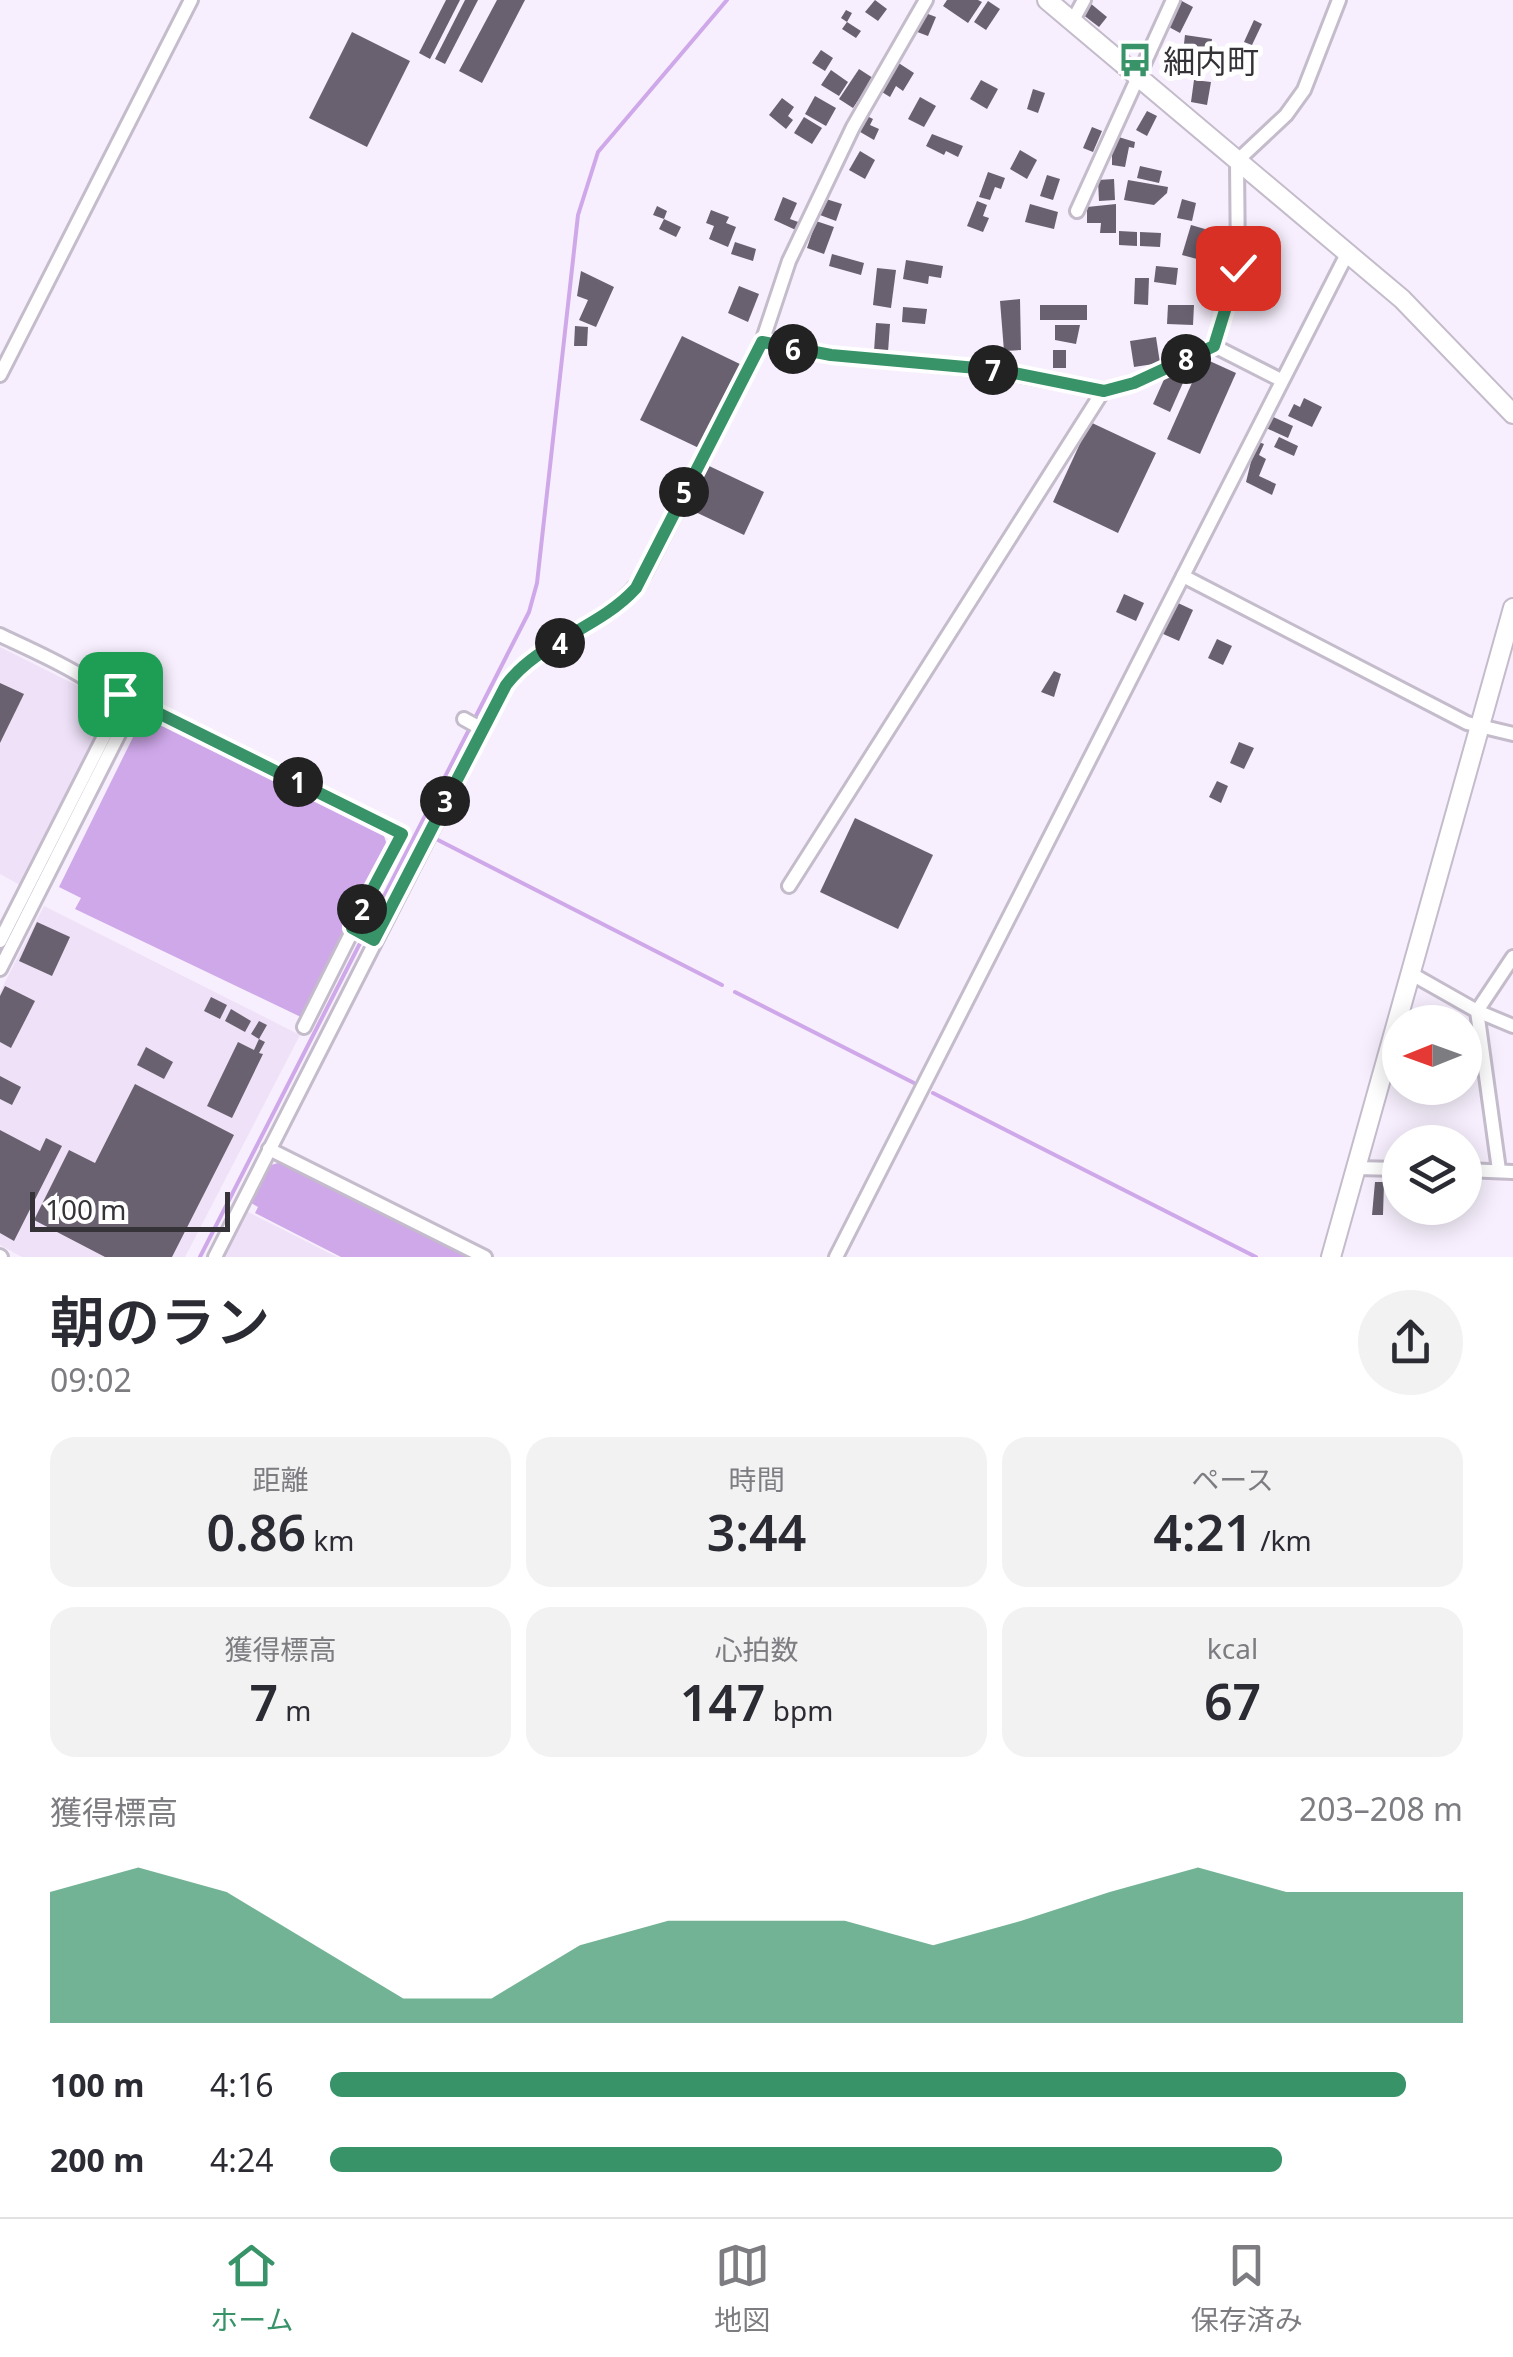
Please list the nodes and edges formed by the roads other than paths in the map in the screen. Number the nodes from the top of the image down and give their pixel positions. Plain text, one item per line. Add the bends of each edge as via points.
1 (191, 0) edge
2 (926, 0) edge
3 (1048, 0) edge
4 (1084, 0) edge
5 (1173, 0) edge
6 (1340, 0) edge
7 (1072, 22) junction
8 (1137, 75) junction
9 (1237, 161) junction
10 (1077, 211) dead end
11 (1346, 254) junction
12 (762, 342) junction
13 (1214, 346) junction
14 (0, 375) edge
15 (1281, 380) junction
16 (1104, 391) junction
17 (1513, 414) edge
18 (1183, 576) junction
19 (1513, 608) edge
20 (0, 634) edge
21 (93, 683) junction
22 (126, 703) junction
23 (1479, 728) junction
24 (1513, 734) edge
25 (790, 886) dead end
26 (363, 934) junction
27 (0, 941) edge
28 (1513, 957) edge
29 (0, 970) edge
30 (1410, 973) junction
31 (1466, 1005) edge
32 (1481, 1005) edge
33 (1482, 1013) edge
34 (304, 1026) dead end
35 (1513, 1026) edge
36 (1482, 1039) edge
37 (269, 1148) junction
38 (1355, 1168) junction
39 (1382, 1169) edge
40 (1506, 1171) edge
41 (215, 1257) edge
42 (485, 1257) edge
43 (836, 1257) edge
44 (1331, 1257) edge

1 - 14 street
2 - 12 street via 824,187 789,261
3 - 7 main road
4 - 7 street
5 - 8 street
6 - 9 street via 1304,90
7 - 8 main road
8 - 9 main road
8 - 10 street
9 - 11 main road
9 - 13 street via 1238,268
11 - 15 street
11 - 17 main road via 1445,340
12 - 16 street via 999,370
12 - 26 street via 636,588 622,604 528,662 473,724
13 - 15 street
13 - 16 street
15 - 18 street
16 - 25 street
18 - 23 street
18 - 43 street
19 - 23 main road
20 - 21 street
21 - 22 street
21 - 27 street via 115,700 116,717
22 - 26 street via 138,703 402,834
22 - 29 street via 123,726
23 - 24 street
23 - 30 main road
26 - 34 street
26 - 37 street
28 - 32 street
30 - 31 street
30 - 38 main road
33 - 35 street
36 - 40 street
37 - 41 street
37 - 42 street
38 - 39 street
38 - 44 main road

